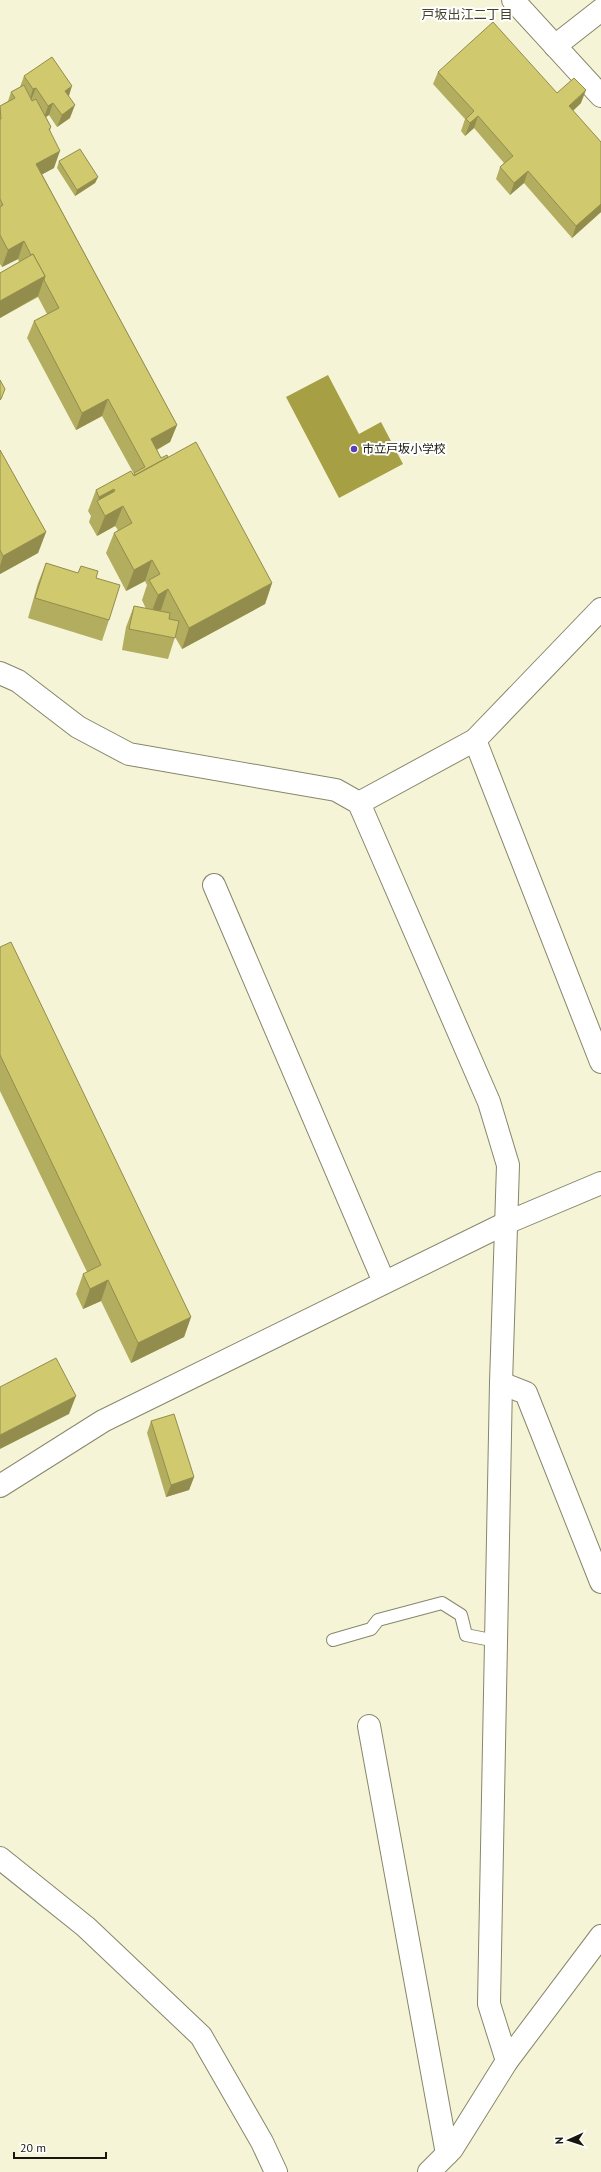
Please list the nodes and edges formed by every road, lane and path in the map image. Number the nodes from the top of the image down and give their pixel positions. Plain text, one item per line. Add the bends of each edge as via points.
1 (514, 0) edge
2 (601, 10) edge
3 (555, 46) junction
4 (601, 96) edge
5 (601, 609) edge
6 (0, 672) edge
7 (475, 740) junction
8 (359, 803) junction
9 (214, 885) dead end
10 (601, 1062) edge
11 (601, 1183) edge
12 (506, 1223) junction
13 (384, 1282) junction
14 (501, 1383) junction
15 (0, 1486) edge
16 (601, 1582) edge
17 (333, 1640) dead end
18 (496, 1641) junction
19 (369, 1726) dead end
20 (0, 1858) edge
21 (601, 1936) edge
22 (507, 2061) junction
23 (447, 2154) junction
24 (276, 2172) edge
25 (428, 2172) edge

1 - 3 street
2 - 3 street
3 - 4 street
5 - 7 street
6 - 8 street via 18,681 78,726 129,754 336,790
7 - 8 street
7 - 10 street
8 - 12 street via 489,1102 508,1165
9 - 13 street
11 - 12 street
12 - 13 street
12 - 14 street
13 - 15 street via 103,1421
14 - 16 street via 526,1393
14 - 18 street
17 - 18 lane via 371,1629 378,1620 442,1603 461,1615 466,1635
18 - 22 street via 489,2004
19 - 23 street
20 - 24 street via 86,1927 201,2036 262,2142
21 - 22 street
22 - 23 street
23 - 25 street

